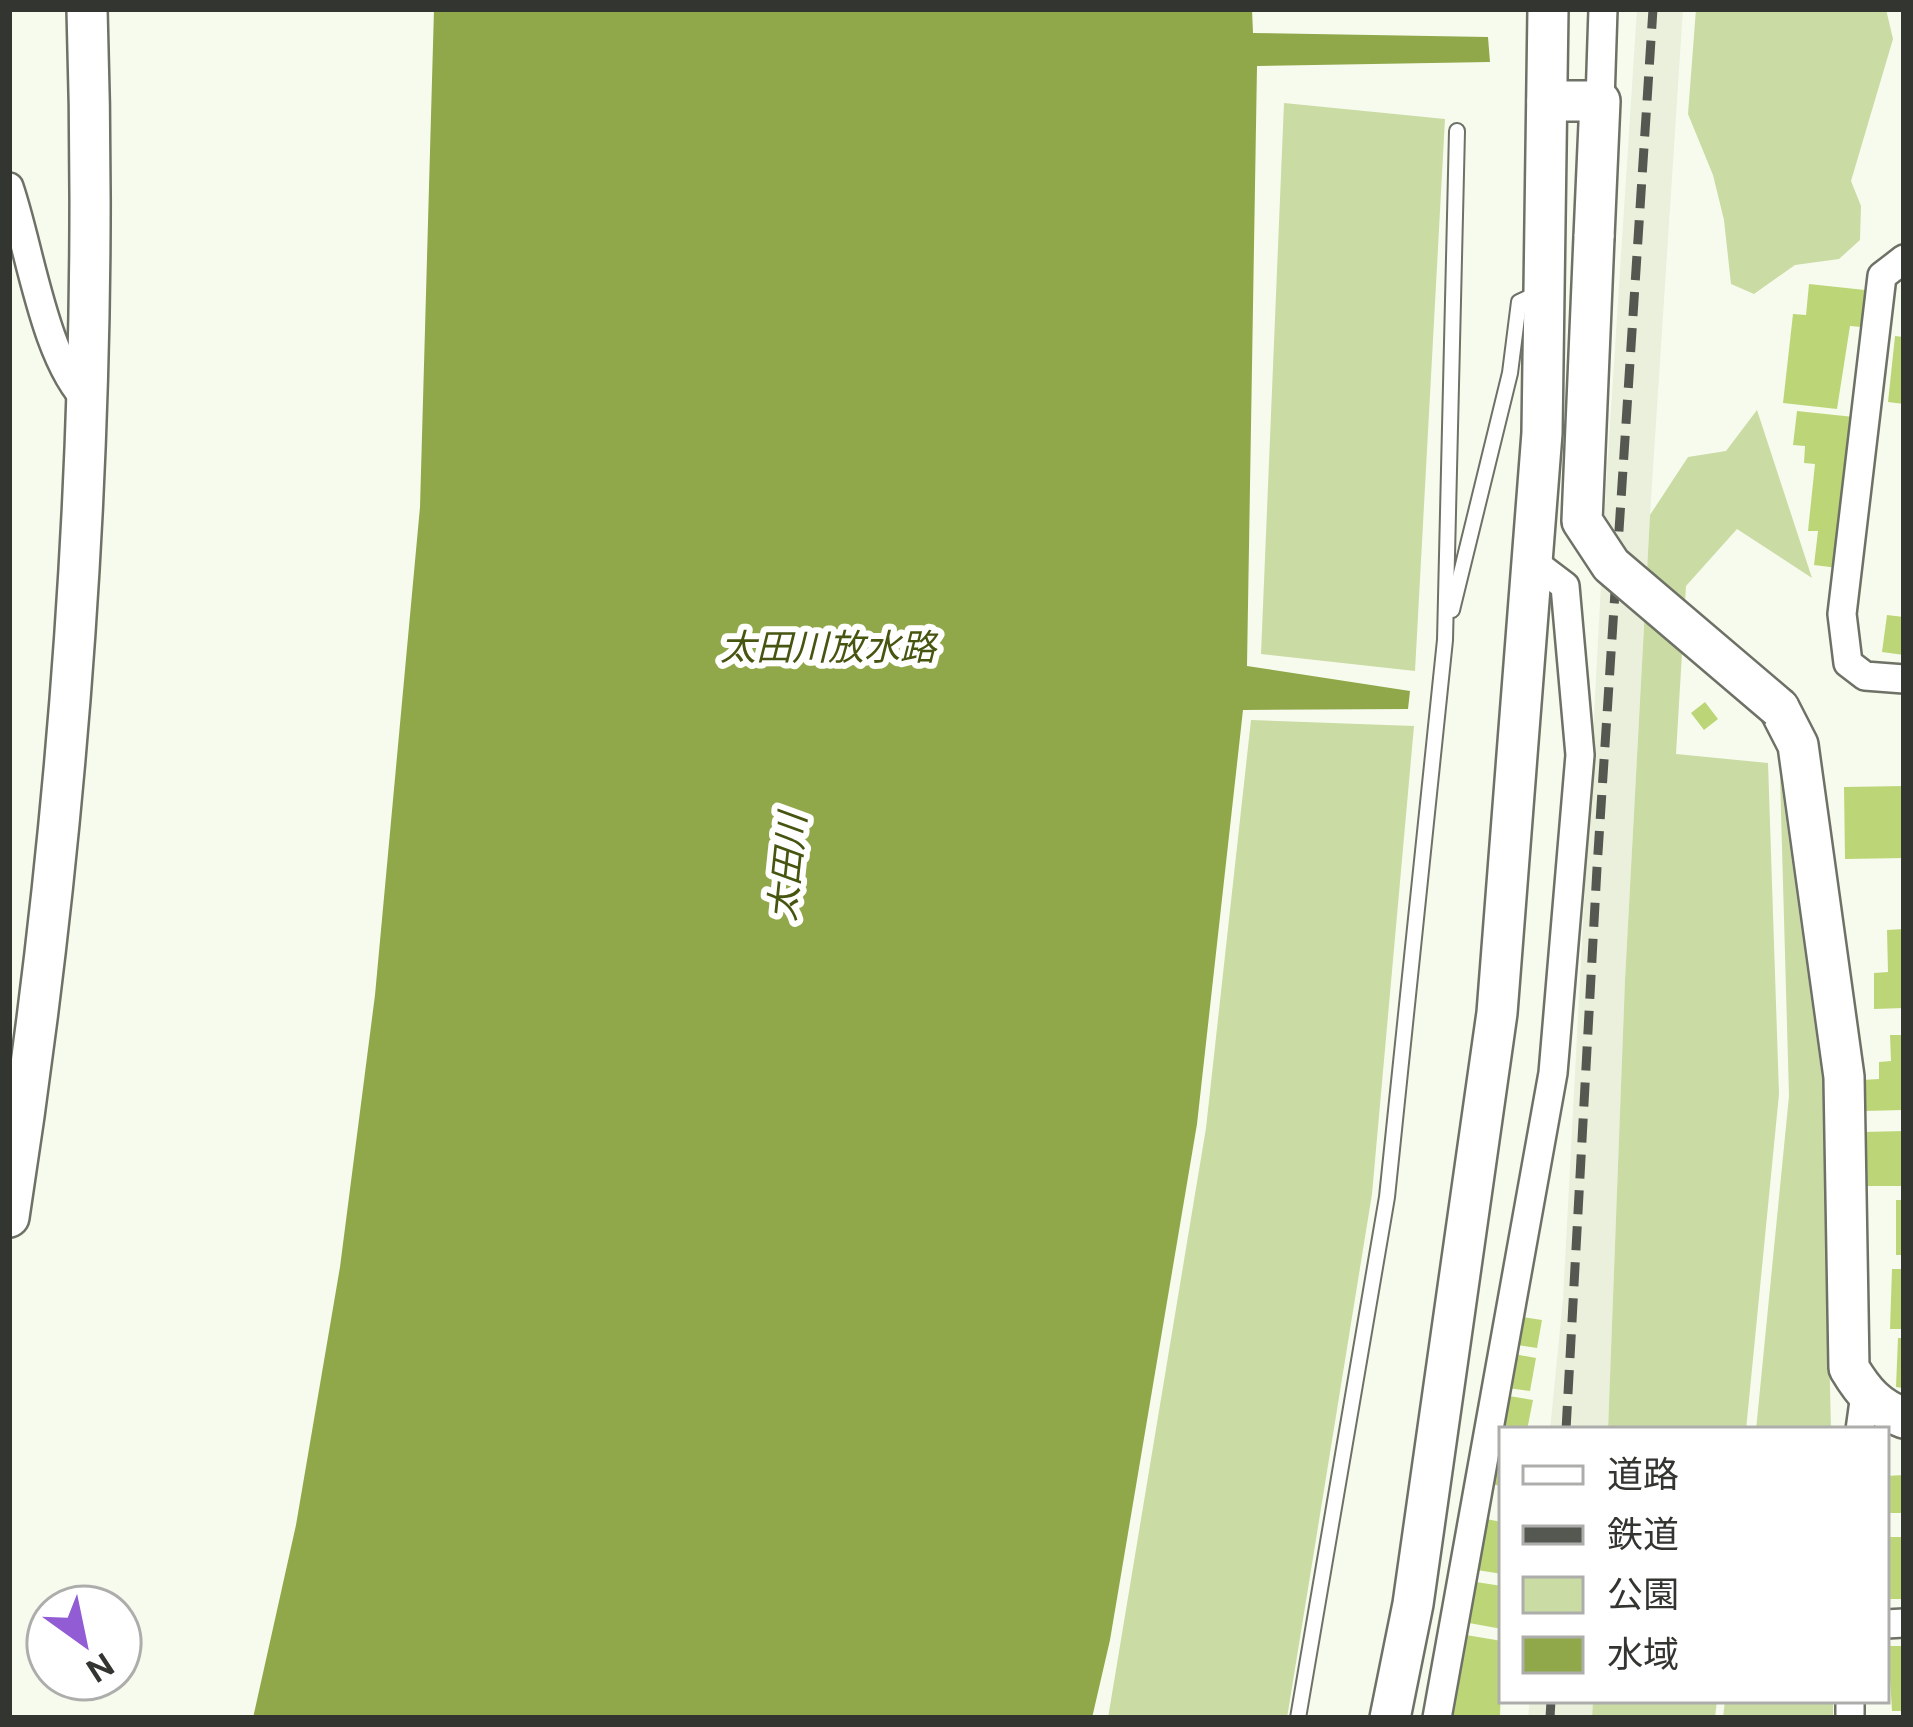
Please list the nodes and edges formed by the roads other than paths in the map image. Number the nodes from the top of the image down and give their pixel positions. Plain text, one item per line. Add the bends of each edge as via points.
1 (87, 9) edge
2 (1548, 9) edge
3 (1603, 9) edge
4 (1547, 101) junction
5 (1600, 101) junction
6 (1457, 131) dead end
7 (9, 187) edge
8 (1904, 259) edge
9 (1544, 290) junction
10 (88, 403) junction
11 (1532, 561) junction
12 (1444, 640) junction
13 (1904, 680) edge
14 (9, 1217) edge
15 (1862, 1412) edge
16 (1904, 1418) edge
17 (1298, 1718) edge
18 (1390, 1718) edge
19 (1437, 1718) edge

1 - 10 street
2 - 4 street
3 - 5 street
4 - 5 street
4 - 9 street
5 - 15 street, bridge via 1582,521 1611,565 1779,709 1798,745 1844,1078 1849,1368
6 - 12 lane
7 - 10 street via 70,386
8 - 13 street via 1882,276 1841,614 1848,663 1865,676
9 - 11 street
9 - 12 lane via 1519,302 1510,373
10 - 14 street via 39,1027
11 - 18 street via 1497,1013
11 - 19 street via 1565,586 1580,755 1552,1073
12 - 17 lane via 1387,1197
15 - 16 street

